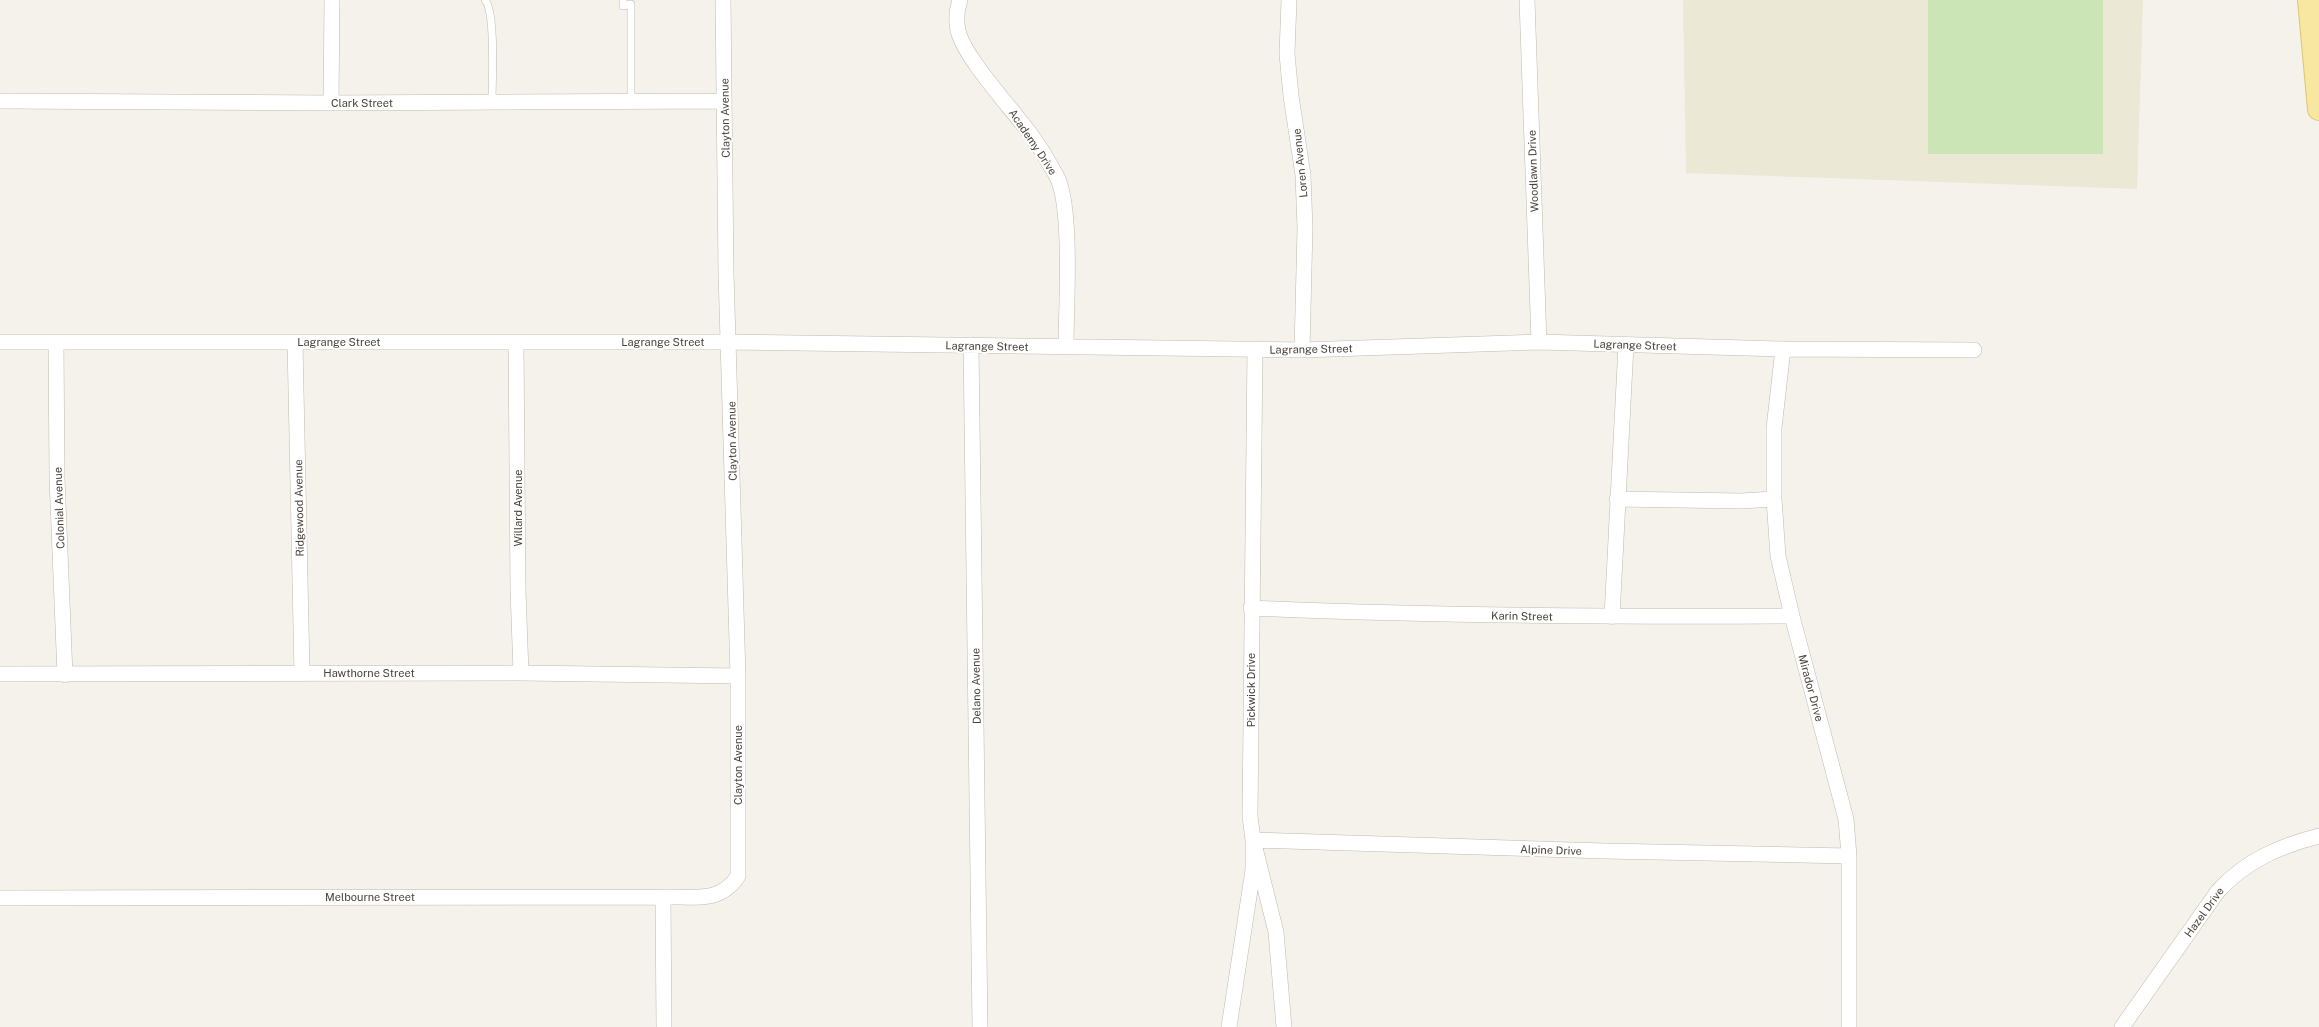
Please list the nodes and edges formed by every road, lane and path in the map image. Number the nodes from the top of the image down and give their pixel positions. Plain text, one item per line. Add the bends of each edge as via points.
1 (332, 0) edge
2 (485, 0) edge
3 (623, 0) edge
4 (723, 0) edge
5 (960, 0) edge
6 (1289, 0) edge
7 (1527, 0) edge
8 (2309, 0) edge
9 (0, 101) edge
10 (724, 101) junction
11 (492, 102) junction
12 (631, 102) junction
13 (331, 103) junction
14 (2319, 109) edge
15 (0, 342) edge
16 (56, 342) junction
17 (295, 342) junction
18 (516, 342) junction
19 (729, 342) junction
20 (1539, 342) junction
21 (971, 345) junction
22 (1626, 345) junction
23 (1066, 347) junction
24 (1255, 349) junction
25 (1783, 349) junction
26 (1302, 350) junction
27 (1974, 350) dead end
28 (1617, 499) junction
29 (1774, 499) junction
30 (1251, 608) junction
31 (1792, 616) junction
32 (1612, 618) junction
33 (302, 673) junction
34 (0, 674) edge
35 (521, 674) junction
36 (65, 675) junction
37 (738, 676) junction
38 (2319, 836) edge
39 (1253, 840) junction
40 (1849, 856) junction
41 (734, 882) joint
42 (663, 897) junction
43 (0, 898) edge
44 (664, 1027) edge
45 (980, 1027) edge
46 (1229, 1027) edge
47 (1284, 1027) edge
48 (1849, 1027) edge
49 (2122, 1027) edge

1 - 13 street
2 - 11 lane via 490,5 492,27
3 - 12 lane via 623,6 631,4
4 - 10 street, Clayton Avenue
5 - 23 street, Academy Drive via 958,30 967,51 1034,139 1058,177 1064,201 1067,238
6 - 26 street, Loren Avenue via 1287,54 1304,176
7 - 20 street, Woodlawn Drive
8 - 14 main road
9 - 13 street, Clark Street
10 - 12 street, Clark Street
10 - 19 street, Clayton Avenue
11 - 12 street, Clark Street
11 - 13 street, Clark Street
15 - 16 street, Lagrange Street
16 - 17 street, Lagrange Street
16 - 36 street, Colonial Avenue via 57,478
17 - 18 street, Lagrange Street
17 - 33 street, Ridgewood Avenue
18 - 19 street, Lagrange Street
18 - 35 street, Willard Avenue
19 - 21 street, Lagrange Street
19 - 37 street, Clayton Avenue
20 - 22 street, Lagrange Street
20 - 26 street, Lagrange Street
21 - 23 street, Lagrange Street
21 - 45 street, Delano Avenue
22 - 25 street, Lagrange Street
22 - 28 street
23 - 24 street, Lagrange Street
24 - 26 street, Lagrange Street
24 - 30 street, Pickwick Drive
25 - 27 street, Lagrange Street
25 - 29 street, Mirador Drive via 1774,428
28 - 29 street
28 - 32 street
29 - 31 street, Mirador Drive via 1778,556
30 - 32 street, Karin Street
30 - 39 street, Pickwick Drive via 1250,816
31 - 32 street, Karin Street
31 - 40 street, Mirador Drive via 1846,819
33 - 35 street, Hawthorne Street
33 - 36 street, Hawthorne Street
34 - 36 street, Hawthorne Street
35 - 37 street, Hawthorne Street
37 - 41 street, Clayton Avenue via 738,876
38 - 49 street, Hazel Drive via 2290,843 2250,863 2233,875 2218,891
39 - 40 street, Alpine Drive
39 - 46 street via 1253,870
39 - 47 street, Pickwick Drive via 1276,932
40 - 48 street, Mirador Drive
41 - 42 street, Melbourne Street via 716,896
42 - 43 street, Melbourne Street
42 - 44 street

